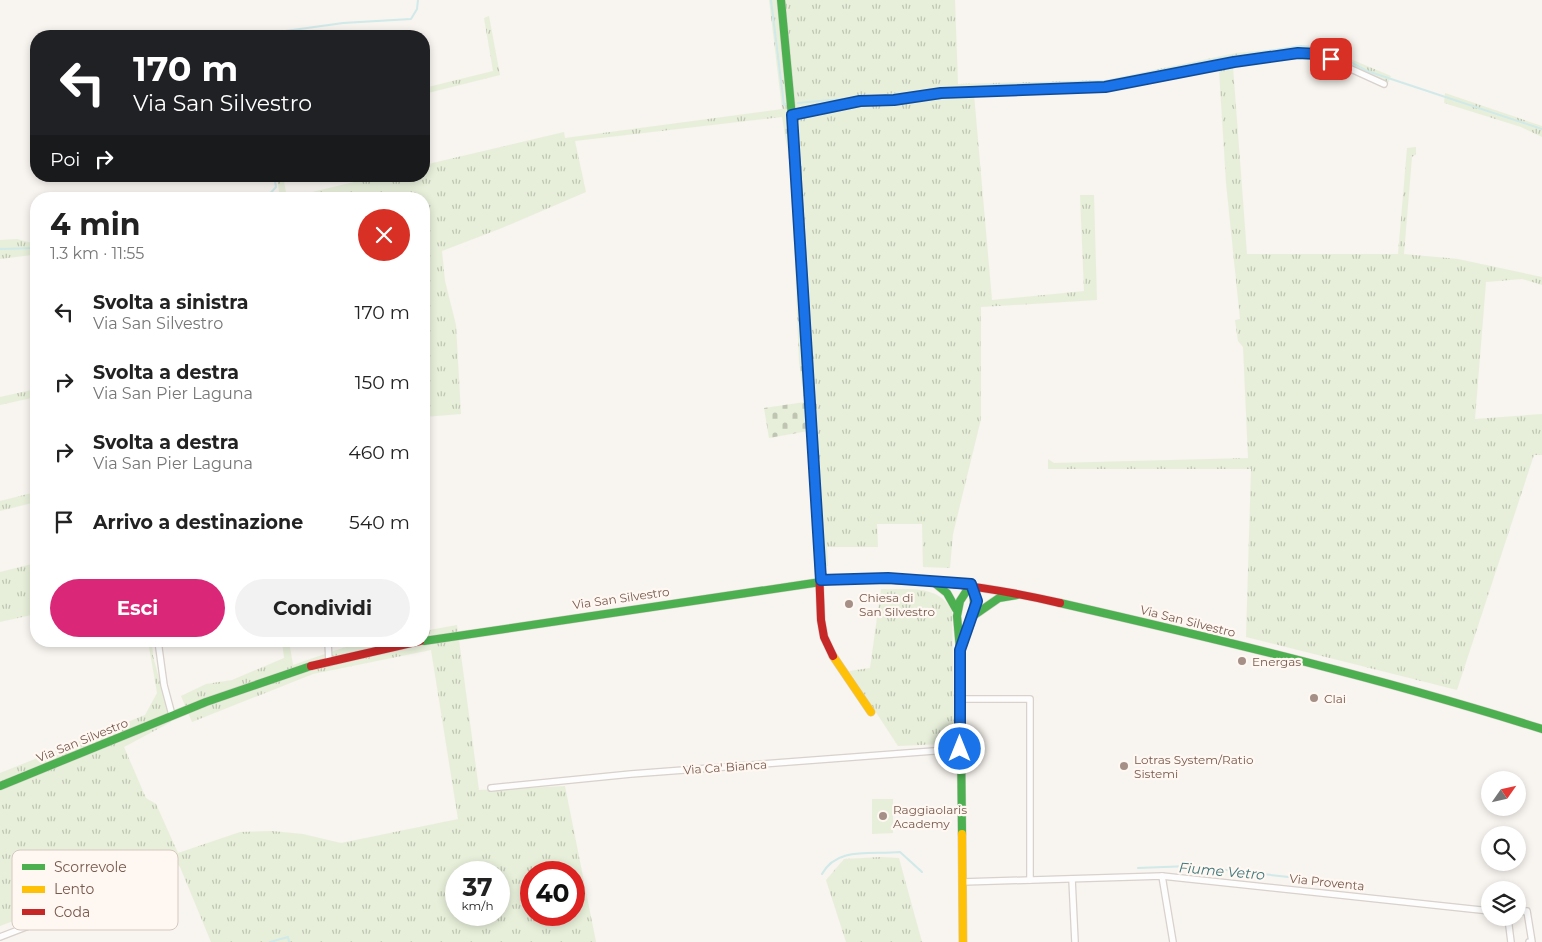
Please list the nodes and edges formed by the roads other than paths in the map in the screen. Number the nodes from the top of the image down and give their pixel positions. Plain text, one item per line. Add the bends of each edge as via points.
1 (781, 0) edge
2 (1384, 84) dead end
3 (792, 115) junction
4 (821, 580) junction
5 (928, 580) junction
6 (971, 584) junction
7 (1027, 596) junction
8 (956, 609) junction
9 (973, 616) junction
10 (430, 640) edge
11 (159, 647) edge
12 (328, 647) edge
13 (395, 647) edge
14 (960, 650) junction
15 (329, 663) junction
16 (960, 698) junction
17 (871, 712) dead end
18 (172, 715) junction
19 (1542, 728) edge
20 (960, 749) junction
21 (0, 786) edge
22 (491, 788) dead end
23 (1162, 876) junction
24 (1072, 879) junction
25 (1030, 880) junction
26 (962, 882) junction
27 (1481, 910) edge
28 (1526, 911) edge
29 (1509, 926) edge
30 (18, 930) edge
31 (0, 937) edge
32 (963, 942) edge
33 (1074, 942) edge
34 (1173, 942) edge
35 (1511, 942) edge
36 (1529, 942) edge

1 - 3 main road
2 - 3 street via 1318,54 1298,53 1105,87 941,93 860,101
3 - 4 main road
4 - 5 main road, Via San Silvestro
4 - 10 main road, Via San Silvestro
4 - 17 main road via 819,620 825,643
5 - 6 main road, Via San Silvestro
5 - 8 main road via 947,593
6 - 7 main road, Via San Silvestro
6 - 8 main road
6 - 9 main road via 977,601
7 - 9 main road via 998,598
7 - 19 main road, Via San Silvestro via 1179,630 1426,692
8 - 14 main road
9 - 14 main road
11 - 18 street
12 - 15 street
13 - 15 main road, Via San Silvestro
14 - 16 main road
15 - 18 main road, Via San Silvestro via 285,674
16 - 20 main road
16 - 25 street via 1030,699
18 - 21 main road, Via San Silvestro
20 - 22 street, Via Ca' Bianca
20 - 26 main road
23 - 24 street, Via Proventa
23 - 27 street, Via Proventa
23 - 34 street
24 - 25 street, Via Proventa
24 - 33 street
25 - 26 street, Via Proventa
26 - 32 main road
28 - 36 street via 1532,942
29 - 35 street
30 - 31 street

